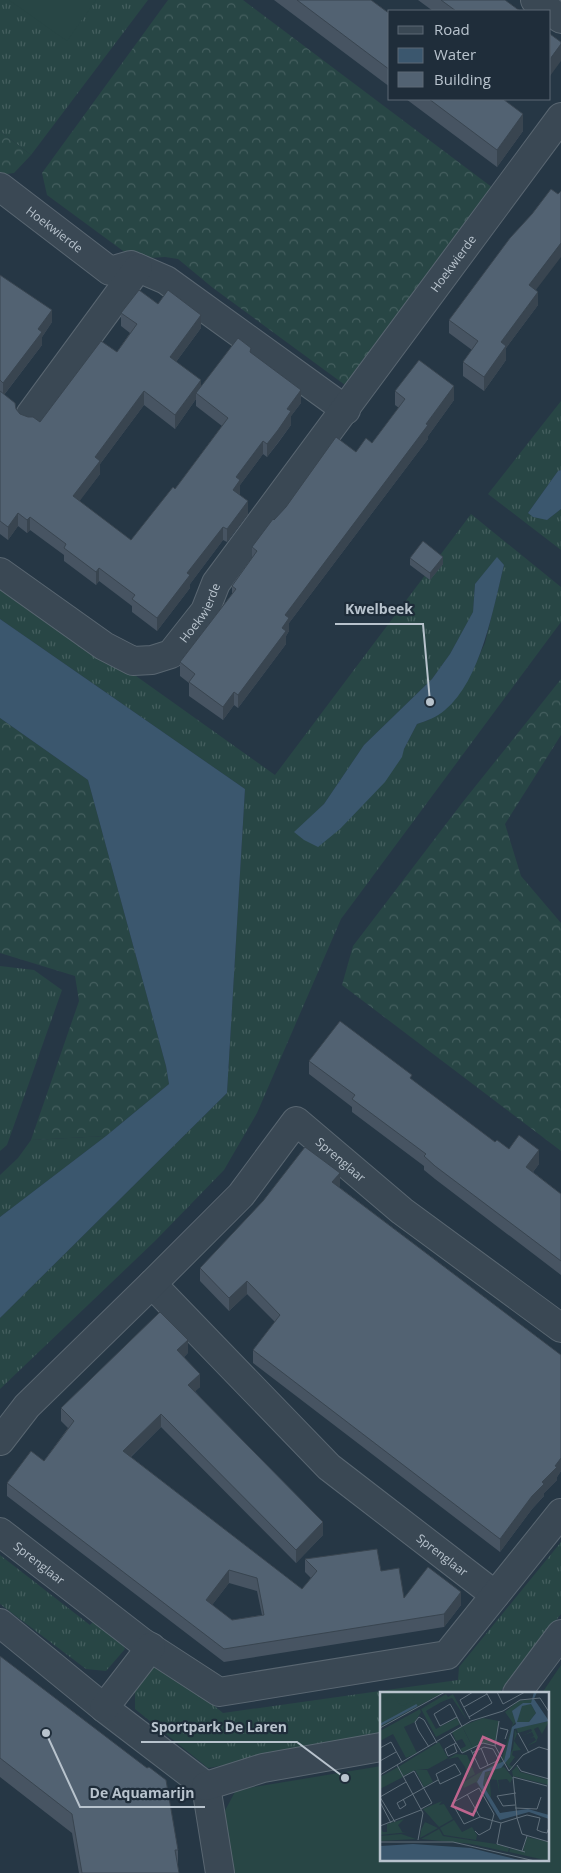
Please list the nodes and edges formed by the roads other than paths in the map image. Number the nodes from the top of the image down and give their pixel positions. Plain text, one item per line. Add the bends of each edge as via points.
1 (535, 0) edge
2 (549, 10) edge
3 (561, 117) edge
4 (0, 187) edge
5 (138, 268) junction
6 (346, 410) junction
7 (30, 415) edge
8 (0, 572) edge
9 (152, 1284) junction
10 (561, 1328) edge
11 (0, 1441) edge
12 (561, 1513) edge
13 (0, 1532) edge
14 (495, 1595) junction
15 (0, 1623) edge
16 (561, 1634) edge
17 (151, 1648) junction
18 (518, 1692) edge
19 (104, 1708) junction
20 (380, 1747) edge
21 (206, 1786) junction
22 (220, 1873) edge

1 - 2 street
3 - 6 street, Hoekwierde
4 - 5 street, Hoekwierde via 110,271 131,265
5 - 6 street, Hoekwierde via 166,280
5 - 7 street
6 - 8 street, Hoekwierde via 216,582 205,611 171,654 133,661 104,646
9 - 10 street, Sprenglaar via 241,1195 296,1121 402,1210
9 - 11 street, Sprenglaar via 27,1406
9 - 14 street, Sprenglaar via 329,1467
12 - 14 street, Sprenglaar
13 - 17 street, Sprenglaar
14 - 17 street, Sprenglaar via 447,1655 218,1692
15 - 19 street
16 - 18 street
17 - 19 street
19 - 21 street
20 - 21 street via 263,1768
21 - 22 street

